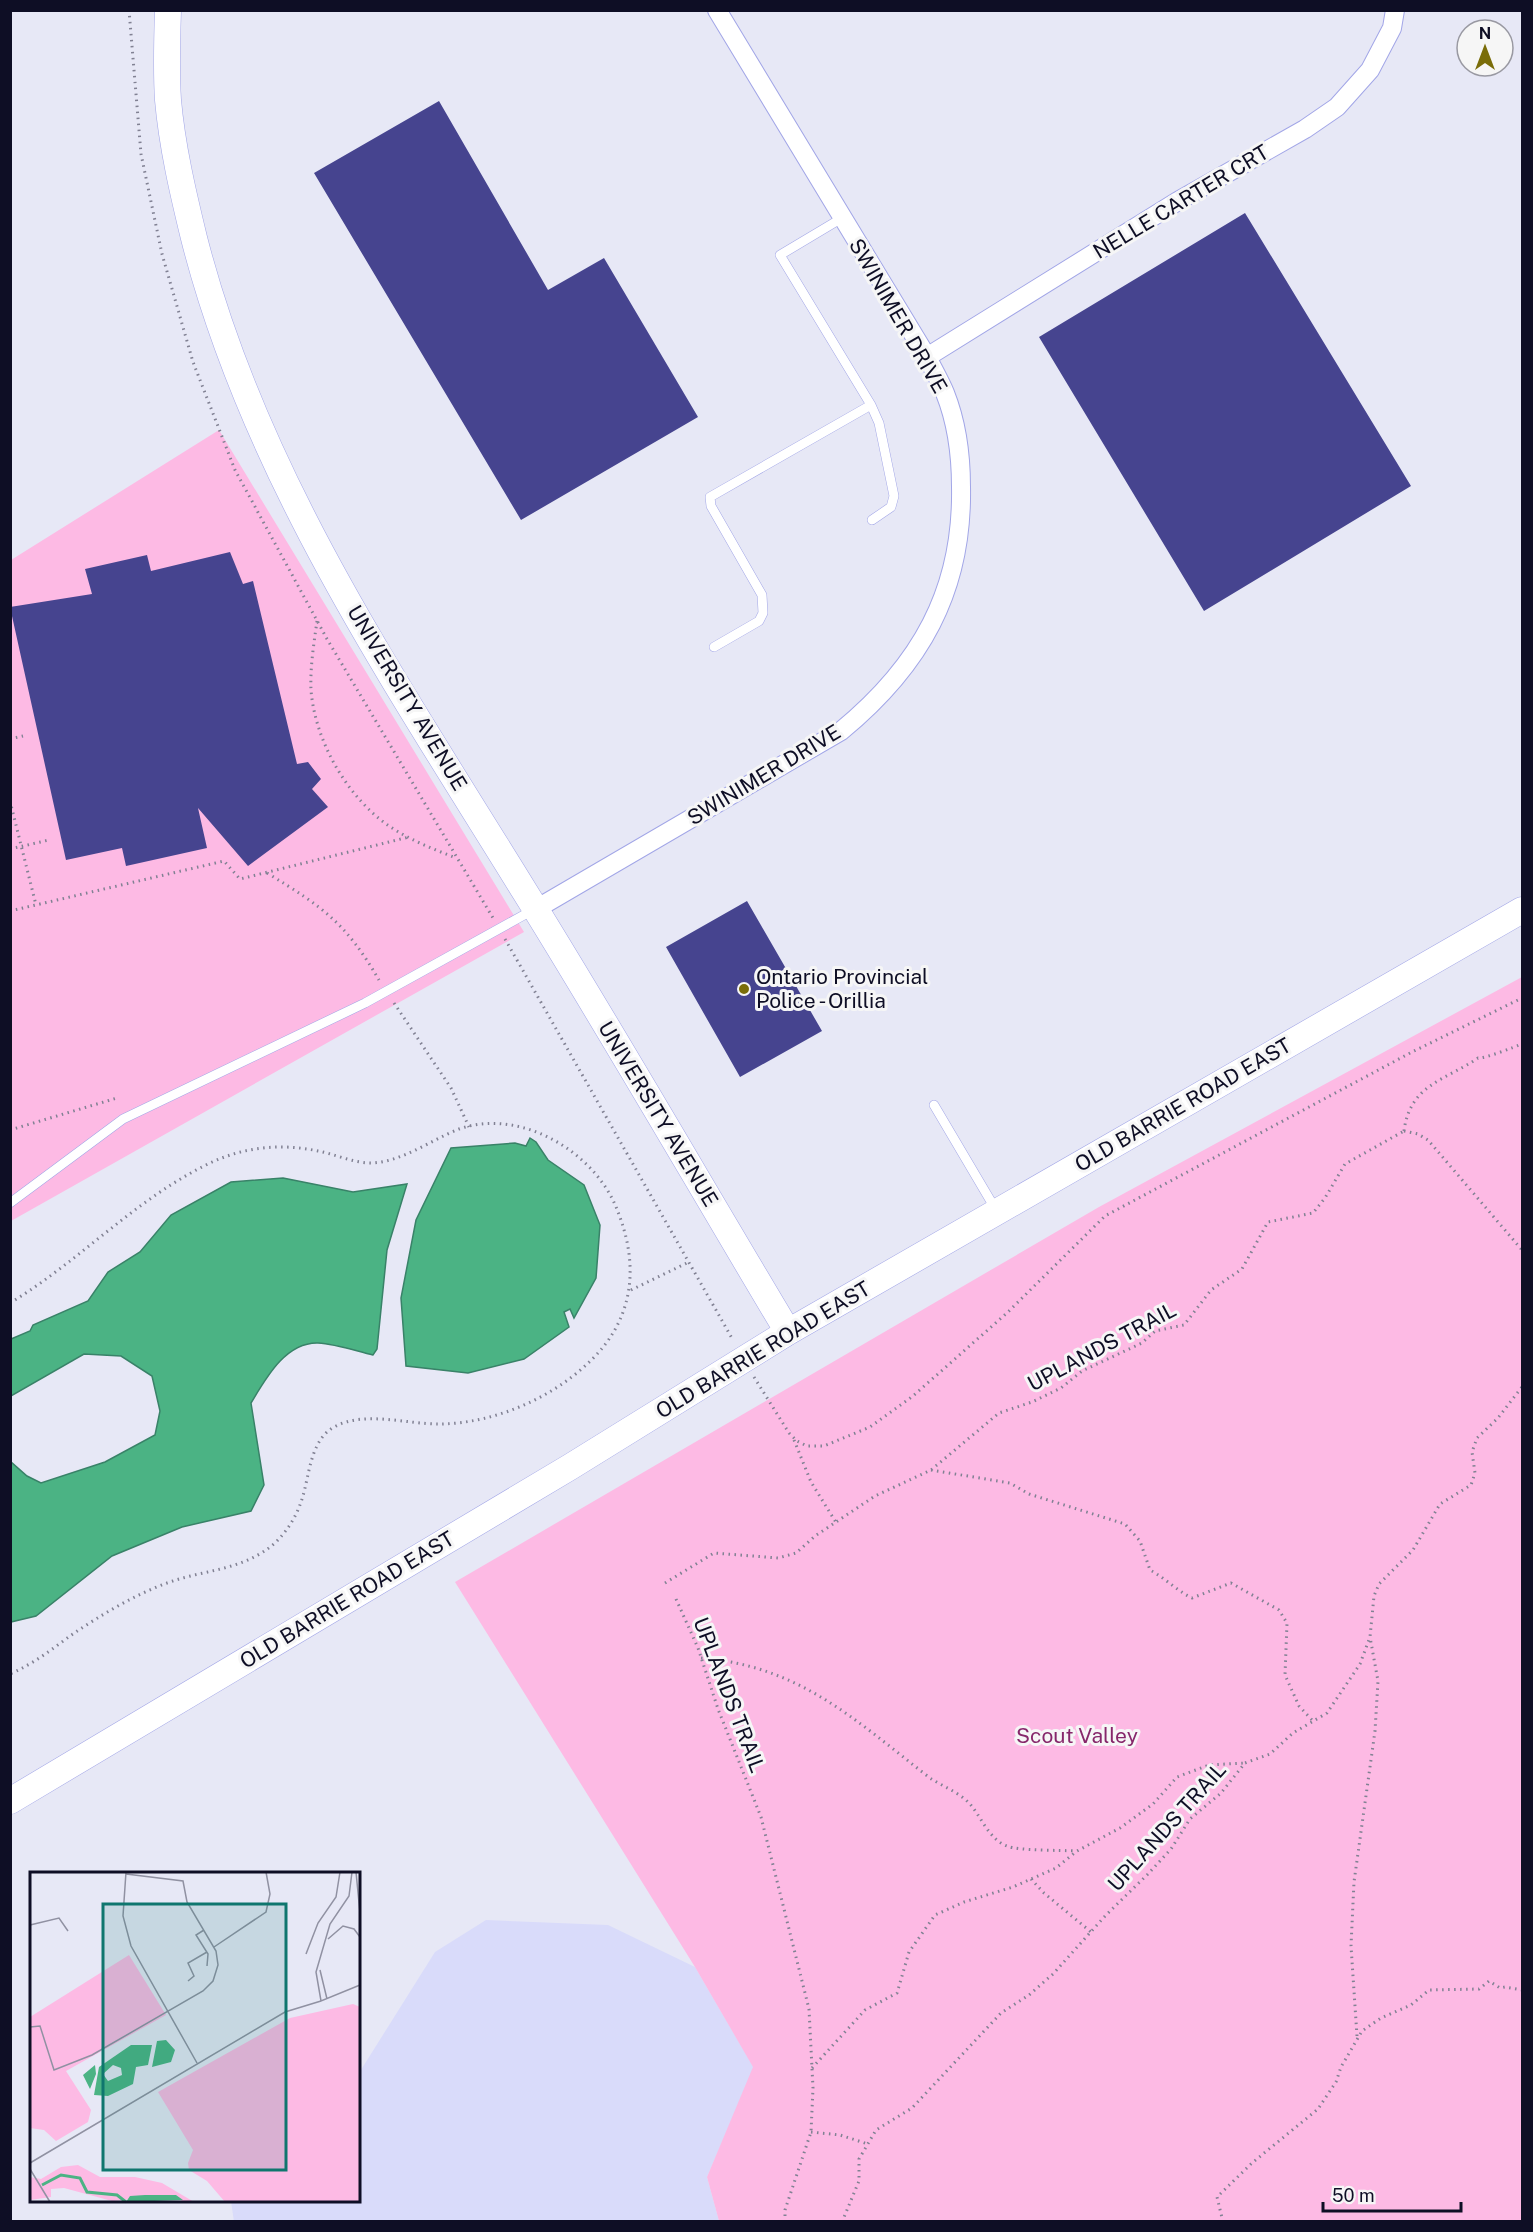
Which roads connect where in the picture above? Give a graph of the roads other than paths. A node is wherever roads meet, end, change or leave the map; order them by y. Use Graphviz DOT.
graph roads {
  1 [pos="168,10"];
  2 [pos="717,10"];
  3 [pos="1395,10"];
  4 [pos="842,218"];
  5 [pos="927,357"];
  6 [pos="872,405"];
  7 [pos="872,520"];
  8 [pos="714,647"];
  9 [pos="536,909"];
  10 [pos="1522,910"];
  11 [pos="934,1105"];
  12 [pos="10,1203"];
  13 [pos="998,1212"];
  14 [pos="788,1332"];
  15 [pos="10,1801"];
  1 -- 9 [label="main road, UNIVERSITY AVENUE"];
  2 -- 4 [label="street, SWINIMER DRIVE"];
  3 -- 5 [label="street, NELLE CARTER CRT"];
  4 -- 5 [label="street, SWINIMER DRIVE"];
  4 -- 6 [label="lane"];
  5 -- 9 [label="street, SWINIMER DRIVE"];
  6 -- 7 [label="lane"];
  6 -- 8 [label="lane"];
  9 -- 12 [label="lane"];
  9 -- 14 [label="main road, UNIVERSITY AVENUE"];
  10 -- 13 [label="main road, OLD BARRIE ROAD EAST"];
  11 -- 13 [label="lane"];
  13 -- 14 [label="main road, OLD BARRIE ROAD EAST"];
  14 -- 15 [label="main road, OLD BARRIE ROAD EAST"];
}
